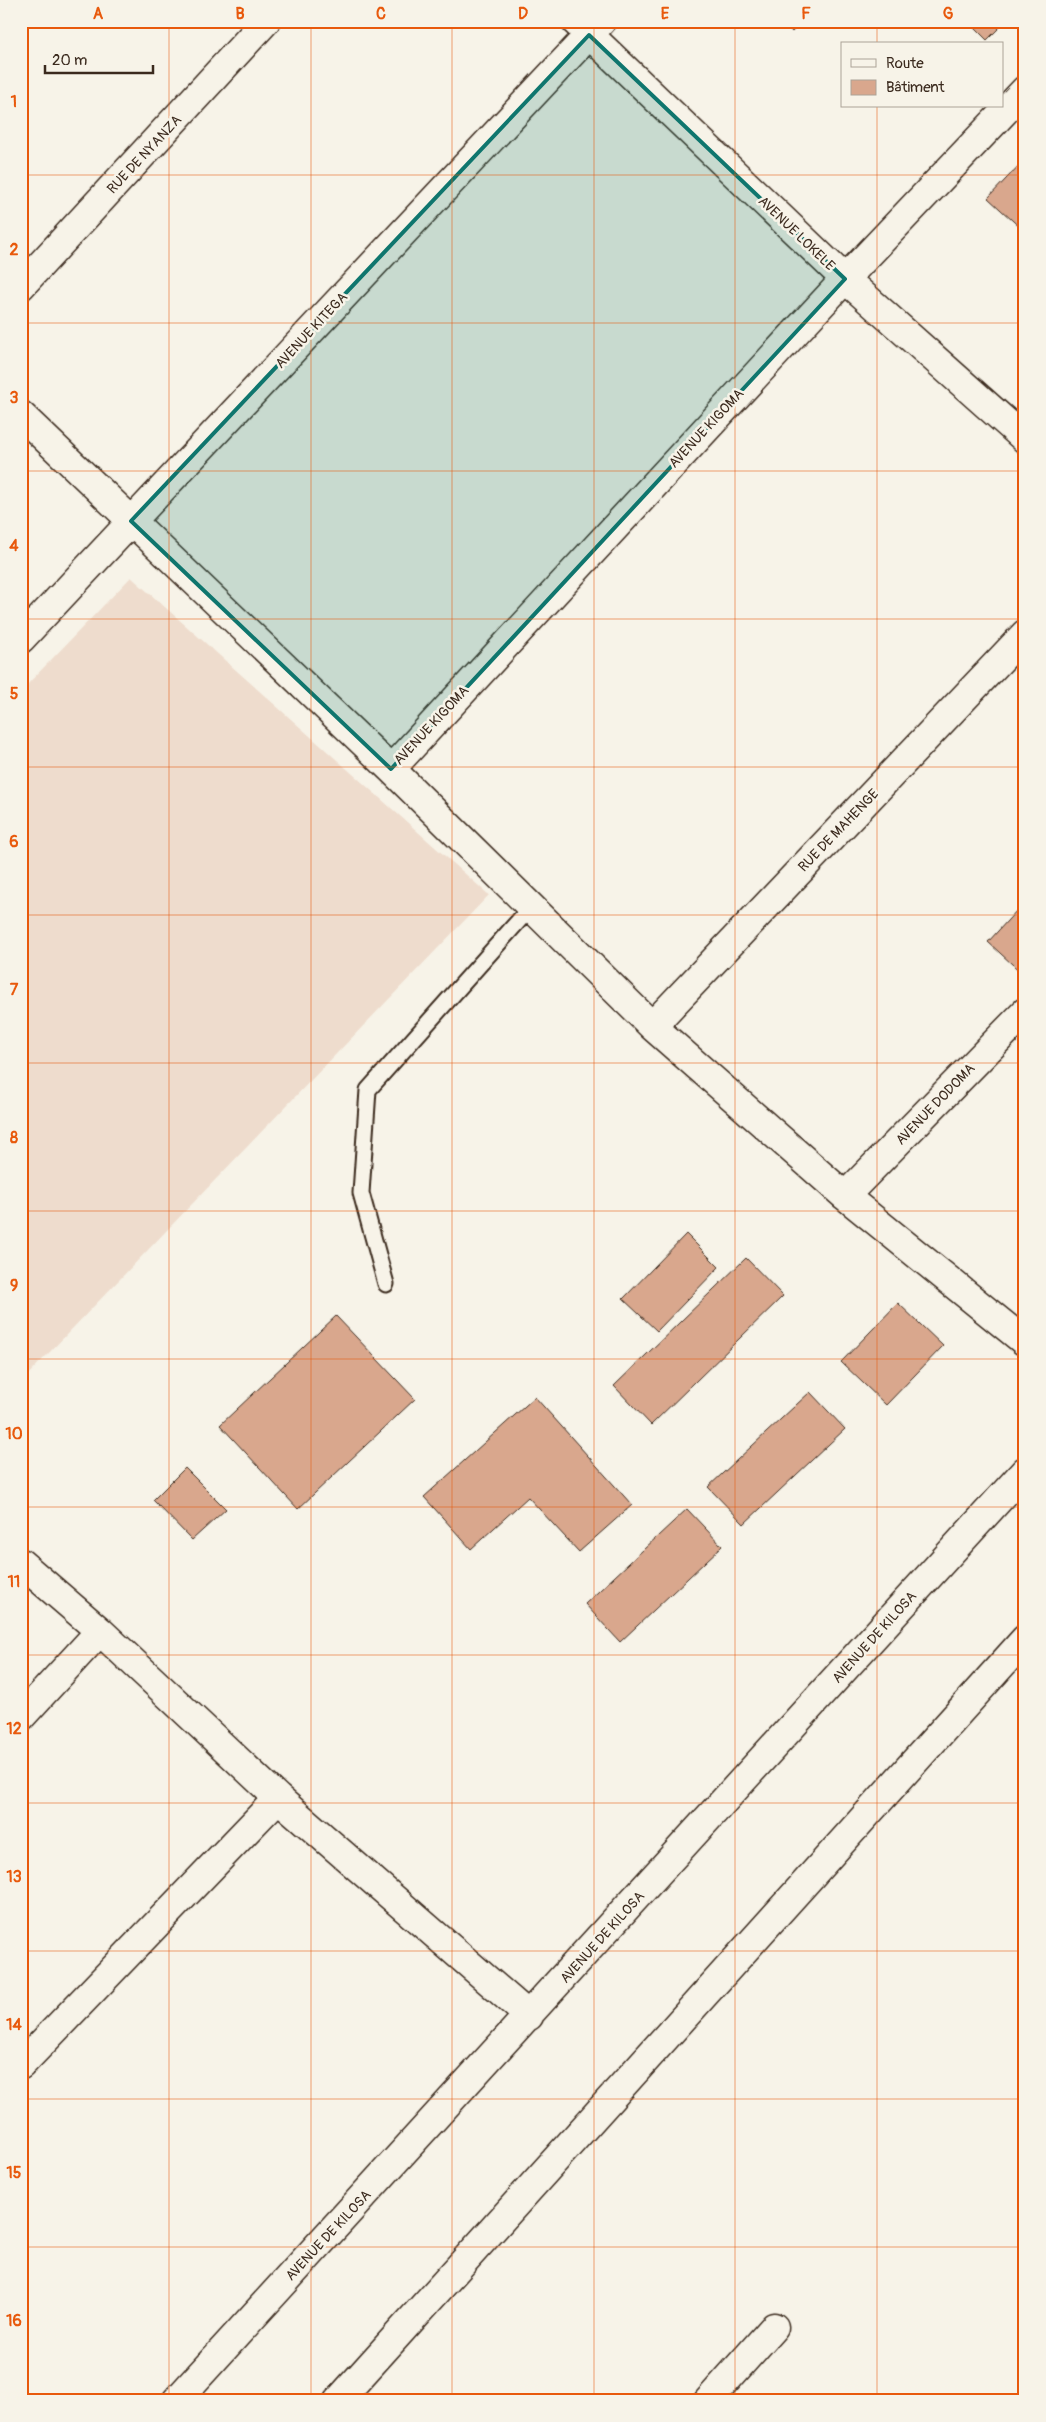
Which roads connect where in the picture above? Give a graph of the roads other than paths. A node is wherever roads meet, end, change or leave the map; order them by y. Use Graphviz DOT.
graph roads {
  1 [pos="266,21"];
  2 [pos="589,26"];
  3 [pos="1025,90"];
  4 [pos="845,279"];
  5 [pos="21,286"];
  6 [pos="21,415"];
  7 [pos="1025,439"];
  8 [pos="131,521"];
  9 [pos="1025,634"];
  10 [pos="21,639"];
  11 [pos="391,769"];
  12 [pos="531,907"];
  13 [pos="1025,1012"];
  14 [pos="652,1026"];
  15 [pos="845,1196"];
  16 [pos="386,1284"];
  17 [pos="1025,1342"];
  18 [pos="1025,1471"];
  19 [pos="21,1563"];
  20 [pos="100,1630"];
  21 [pos="1025,1639"];
  22 [pos="21,1717"];
  23 [pos="278,1798"];
  24 [pos="529,2016"];
  25 [pos="21,2065"];
  26 [pos="774,2327"];
  27 [pos="176,2401"];
  28 [pos="338,2401"];
  29 [pos="708,2401"];
  1 -- 5 [label="street, RUE DE NYANZA"];
  2 -- 4 [label="street, AVENUE LOKELE"];
  2 -- 8 [label="street, AVENUE KITEGA"];
  3 -- 4 [label="street, AVENUE KIGOMA"];
  4 -- 7 [label="street, AVENUE LOKELE"];
  4 -- 11 [label="street, AVENUE KIGOMA"];
  6 -- 8 [label="street"];
  8 -- 10 [label="street, AVENUE KITEGA"];
  8 -- 11 [label="street"];
  9 -- 14 [label="street, RUE DE MAHENGE"];
  11 -- 12 [label="street"];
  12 -- 14 [label="street"];
  12 -- 16 [label="lane"];
  13 -- 15 [label="street, AVENUE DODOMA"];
  14 -- 15 [label="street"];
  15 -- 17 [label="street"];
  18 -- 24 [label="street, AVENUE DE KILOSA"];
  19 -- 20 [label="street"];
  20 -- 22 [label="street"];
  20 -- 23 [label="street"];
  21 -- 28 [label="street"];
  23 -- 24 [label="street"];
  23 -- 25 [label="street"];
  24 -- 27 [label="street, AVENUE DE KILOSA"];
  26 -- 29 [label="street"];
}
